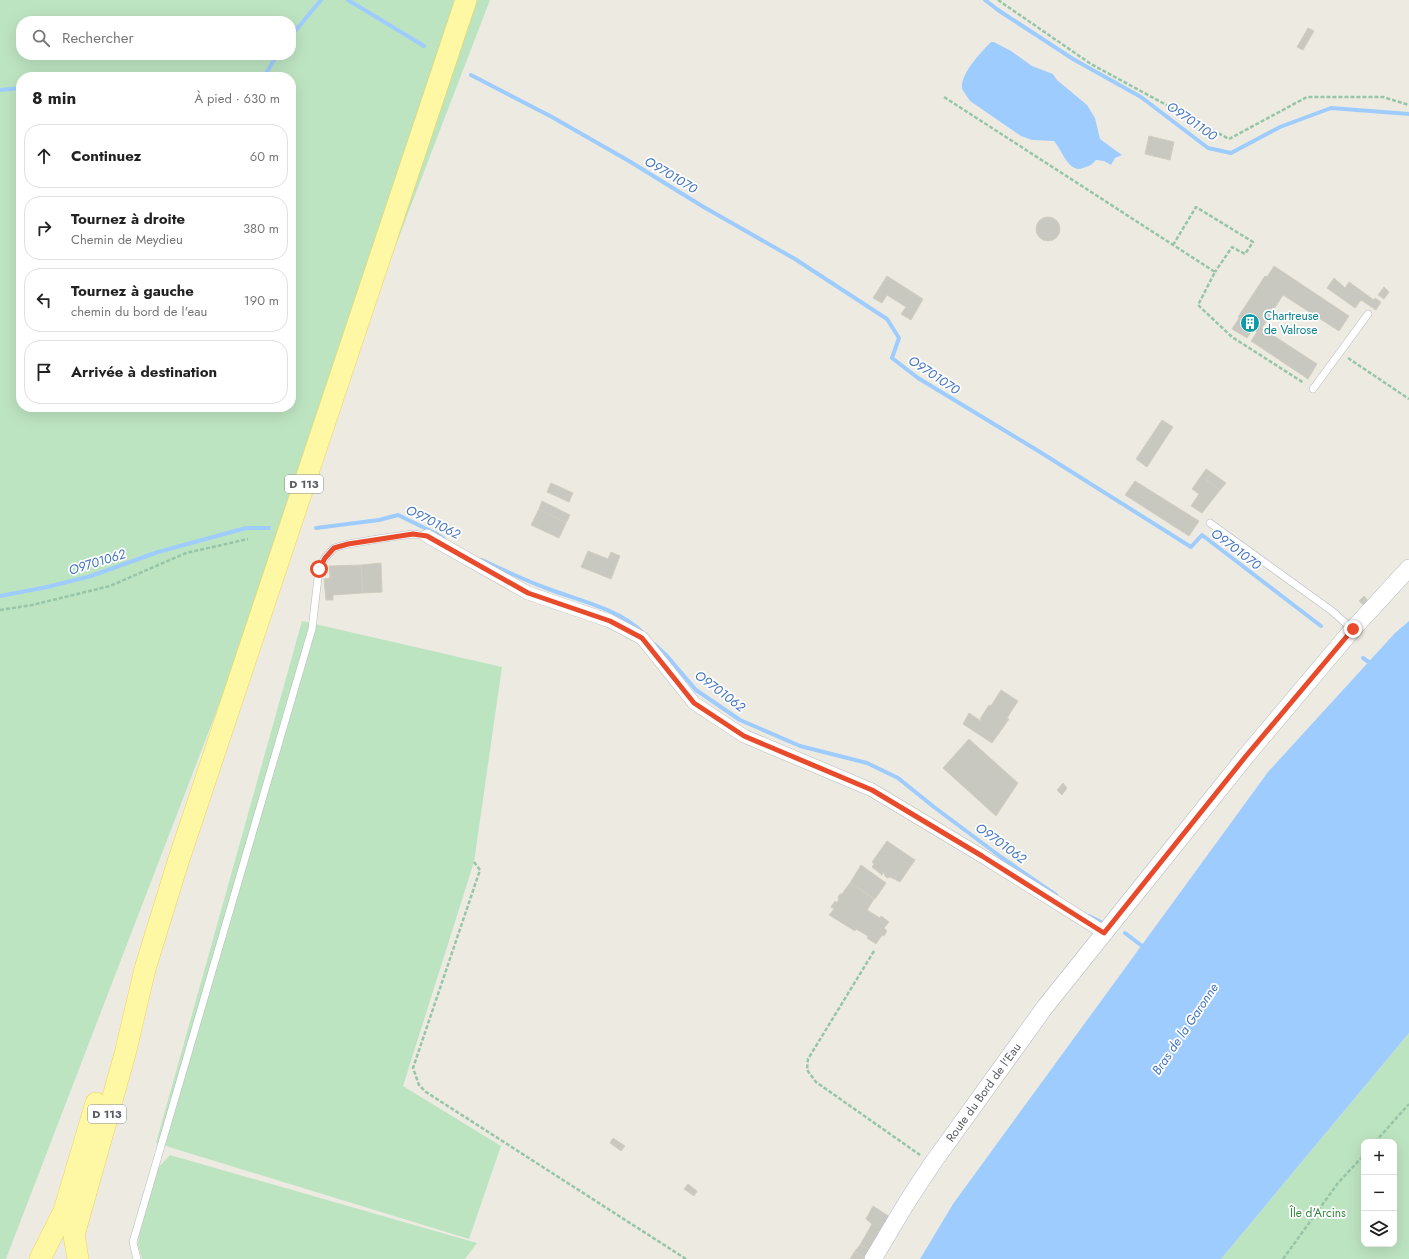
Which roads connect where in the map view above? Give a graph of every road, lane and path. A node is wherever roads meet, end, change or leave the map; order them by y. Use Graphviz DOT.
graph roads {
  1 [pos="466,0"];
  2 [pos="998,0"];
  3 [pos="944,97"];
  4 [pos="1409,105"];
  5 [pos="1173,245"];
  6 [pos="1215,272"];
  7 [pos="1368,314"];
  8 [pos="1340,353"];
  9 [pos="1313,389"];
  10 [pos="1409,399"];
  11 [pos="1210,523"];
  12 [pos="427,536"];
  13 [pos="248,539"];
  14 [pos="1409,568"];
  15 [pos="0,610"];
  16 [pos="1353,629"];
  17 [pos="474,862"];
  18 [pos="1104,933"];
  19 [pos="874,952"];
  20 [pos="145,969"];
  21 [pos="1409,1104"];
  22 [pos="1378,1139"];
  23 [pos="1361,1158"];
  24 [pos="932,1164"];
  25 [pos="40,1259"];
  26 [pos="78,1259"];
  27 [pos="137,1259"];
  28 [pos="686,1259"];
  29 [pos="873,1259"];
  30 [pos="1284,1259"];
  1 -- 20 [label="main road, D 113"];
  2 -- 4 [label="path"];
  3 -- 5 [label="path"];
  5 -- 6 [label="path"];
  5 -- 6 [label="path"];
  6 -- 9 [label="path"];
  7 -- 8 [label="lane"];
  8 -- 9 [label="lane"];
  8 -- 10 [label="path"];
  11 -- 16 [label="lane"];
  12 -- 18 [label="street"];
  12 -- 27 [label="lane"];
  13 -- 15 [label="path"];
  14 -- 16 [label="street, Route du Bord de l'Eau"];
  16 -- 18 [label="street, Route du Bord de l'Eau"];
  17 -- 28 [label="path"];
  18 -- 24 [label="street, Route du Bord de l'Eau"];
  19 -- 24 [label="path"];
  20 -- 25 [label="main road, D 113"];
  20 -- 26 [label="main road, D 113"];
  21 -- 22 [label="path"];
  23 -- 30 [label="path"];
  24 -- 29 [label="street, Route du Bord de l'Eau"];
}
